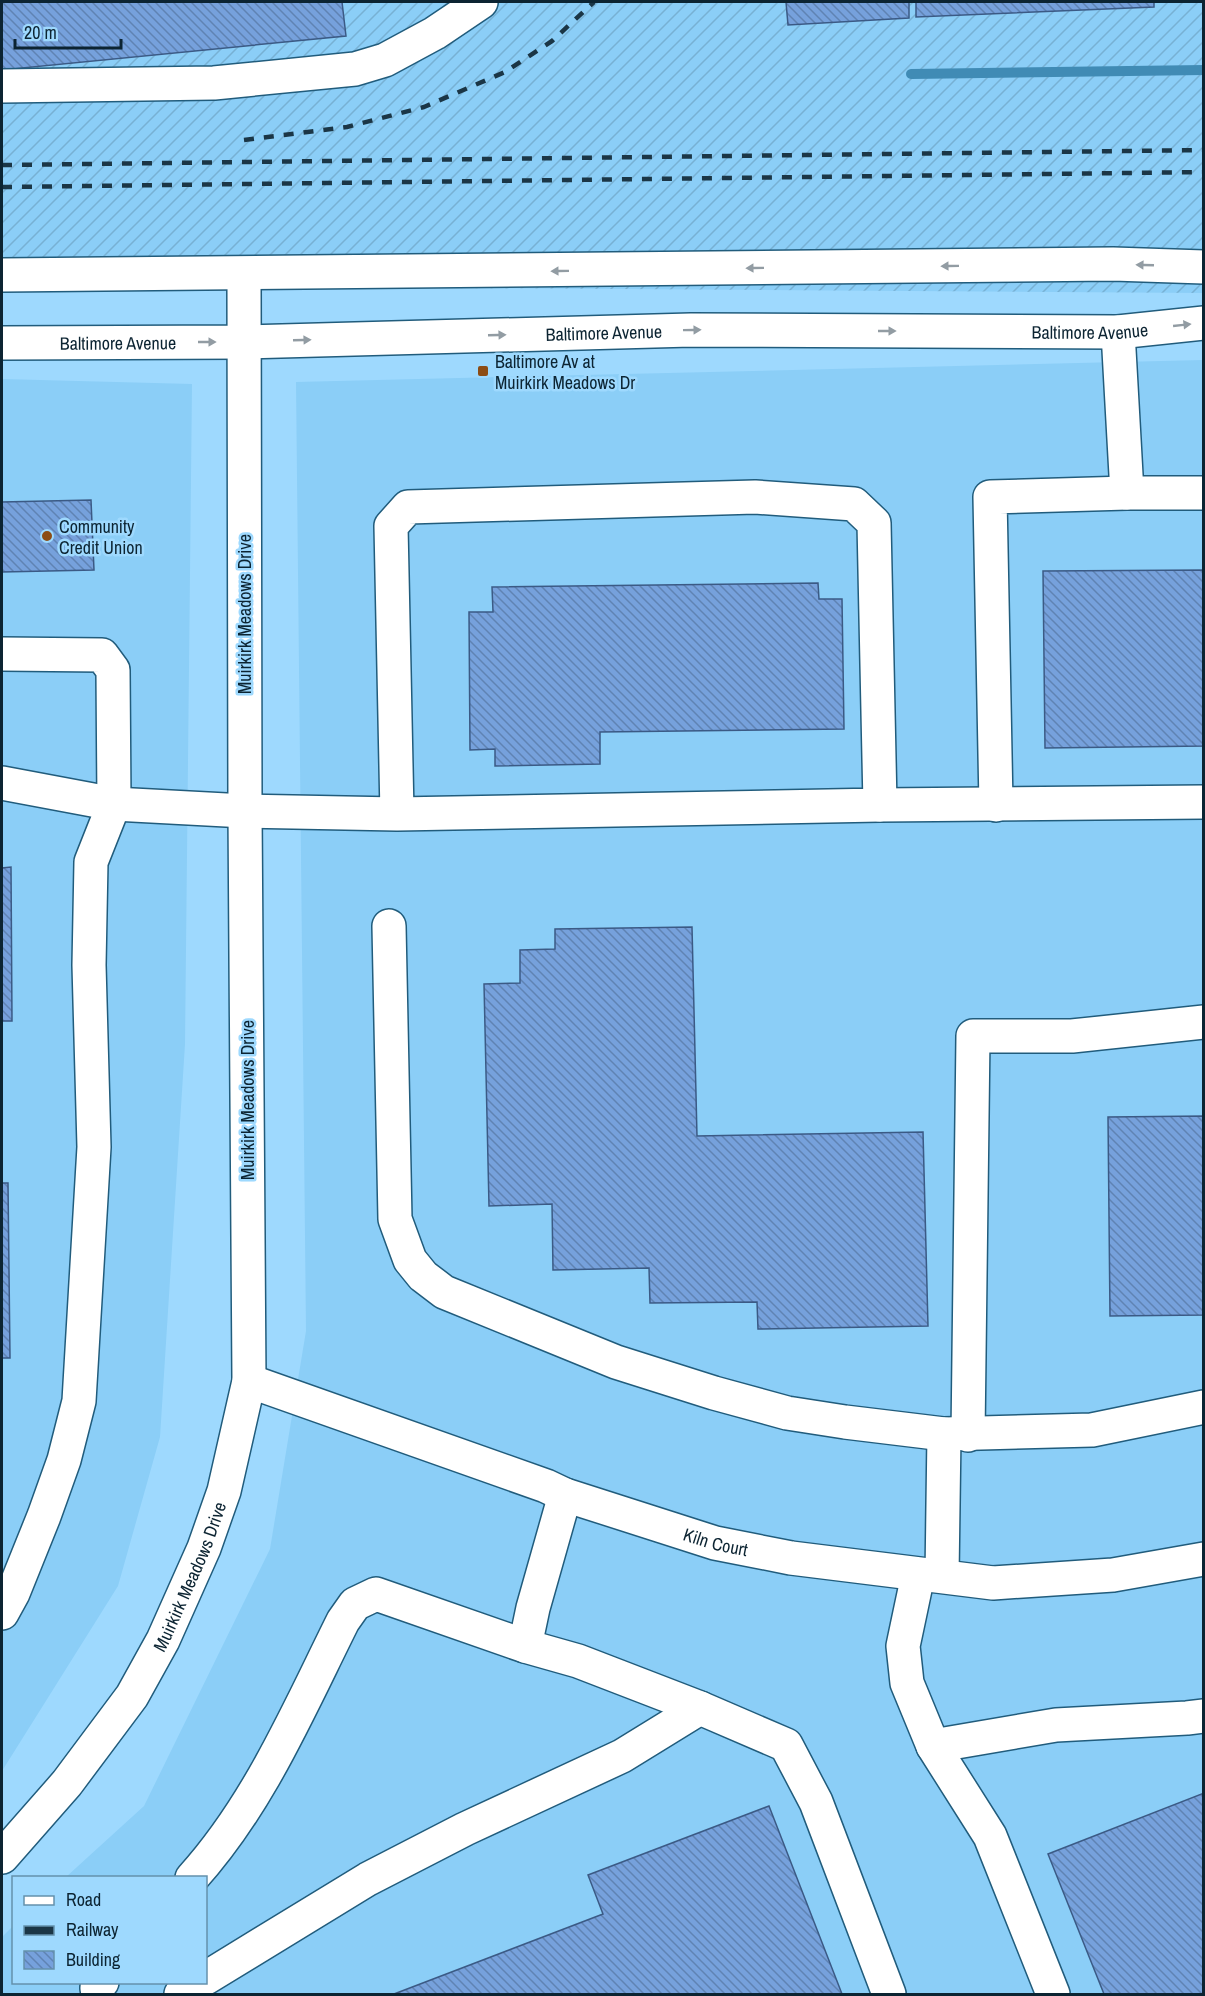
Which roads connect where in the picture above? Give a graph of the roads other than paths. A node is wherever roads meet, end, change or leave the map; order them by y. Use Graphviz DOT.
graph roads {
  1 [pos="481,2"];
  2 [pos="2,86"];
  3 [pos="1203,267"];
  4 [pos="244,274"];
  5 [pos="2,275"];
  6 [pos="1203,323"];
  7 [pos="1118,332"];
  8 [pos="243,342"];
  9 [pos="2,343"];
  10 [pos="1127,493"];
  11 [pos="1203,493"];
  12 [pos="2,654"];
  13 [pos="2,783"];
  14 [pos="1203,802"];
  15 [pos="114,804"];
  16 [pos="880,805"];
  17 [pos="996,805"];
  18 [pos="245,811"];
  19 [pos="397,813"];
  20 [pos="389,926"];
  21 [pos="1203,1022"];
  22 [pos="249,1381"];
  23 [pos="1203,1407"];
  24 [pos="956,1434"];
  25 [pos="565,1495"];
  26 [pos="1203,1559"];
  27 [pos="930,1576"];
  28 [pos="2,1614"];
  29 [pos="525,1647"];
  30 [pos="700,1708"];
  31 [pos="1203,1716"];
  32 [pos="933,1746"];
  33 [pos="2,1857"];
  34 [pos="194,1876"];
  35 [pos="207,1977"];
  36 [pos="198,1984"];
  37 [pos="181,1995"];
  38 [pos="889,1995"];
  39 [pos="1053,1995"];
  1 -- 2 [label="main road"];
  3 -- 4 [label="main road, one-way"];
  4 -- 5 [label="main road"];
  4 -- 8 [label="main road, Muirkirk Meadows Drive"];
  7 -- 6 [label="main road, Baltimore Avenue, one-way"];
  8 -- 7 [label="main road, Baltimore Avenue, one-way"];
  7 -- 10 [label="main road"];
  9 -- 8 [label="main road, Baltimore Avenue, one-way"];
  8 -- 18 [label="main road, Muirkirk Meadows Drive"];
  10 -- 11 [label="main road"];
  10 -- 17 [label="main road"];
  12 -- 15 [label="main road"];
  13 -- 15 [label="main road"];
  14 -- 17 [label="main road"];
  15 -- 18 [label="main road"];
  15 -- 28 [label="main road"];
  16 -- 17 [label="main road"];
  16 -- 19 [label="main road"];
  16 -- 19 [label="main road"];
  18 -- 19 [label="main road"];
  18 -- 22 [label="main road, Muirkirk Meadows Drive"];
  20 -- 24 [label="main road"];
  21 -- 24 [label="main road"];
  22 -- 25 [label="main road, Kiln Court"];
  22 -- 33 [label="main road, Muirkirk Meadows Drive"];
  23 -- 24 [label="main road"];
  24 -- 27 [label="main road"];
  25 -- 27 [label="main road, Kiln Court"];
  25 -- 29 [label="main road"];
  26 -- 27 [label="main road, Kiln Court"];
  27 -- 32 [label="main road"];
  29 -- 30 [label="main road"];
  29 -- 34 [label="main road"];
  30 -- 35 [label="main road"];
  30 -- 38 [label="main road"];
  31 -- 32 [label="main road"];
  32 -- 39 [label="main road"];
  36 -- 37 [label="main road"];
}
